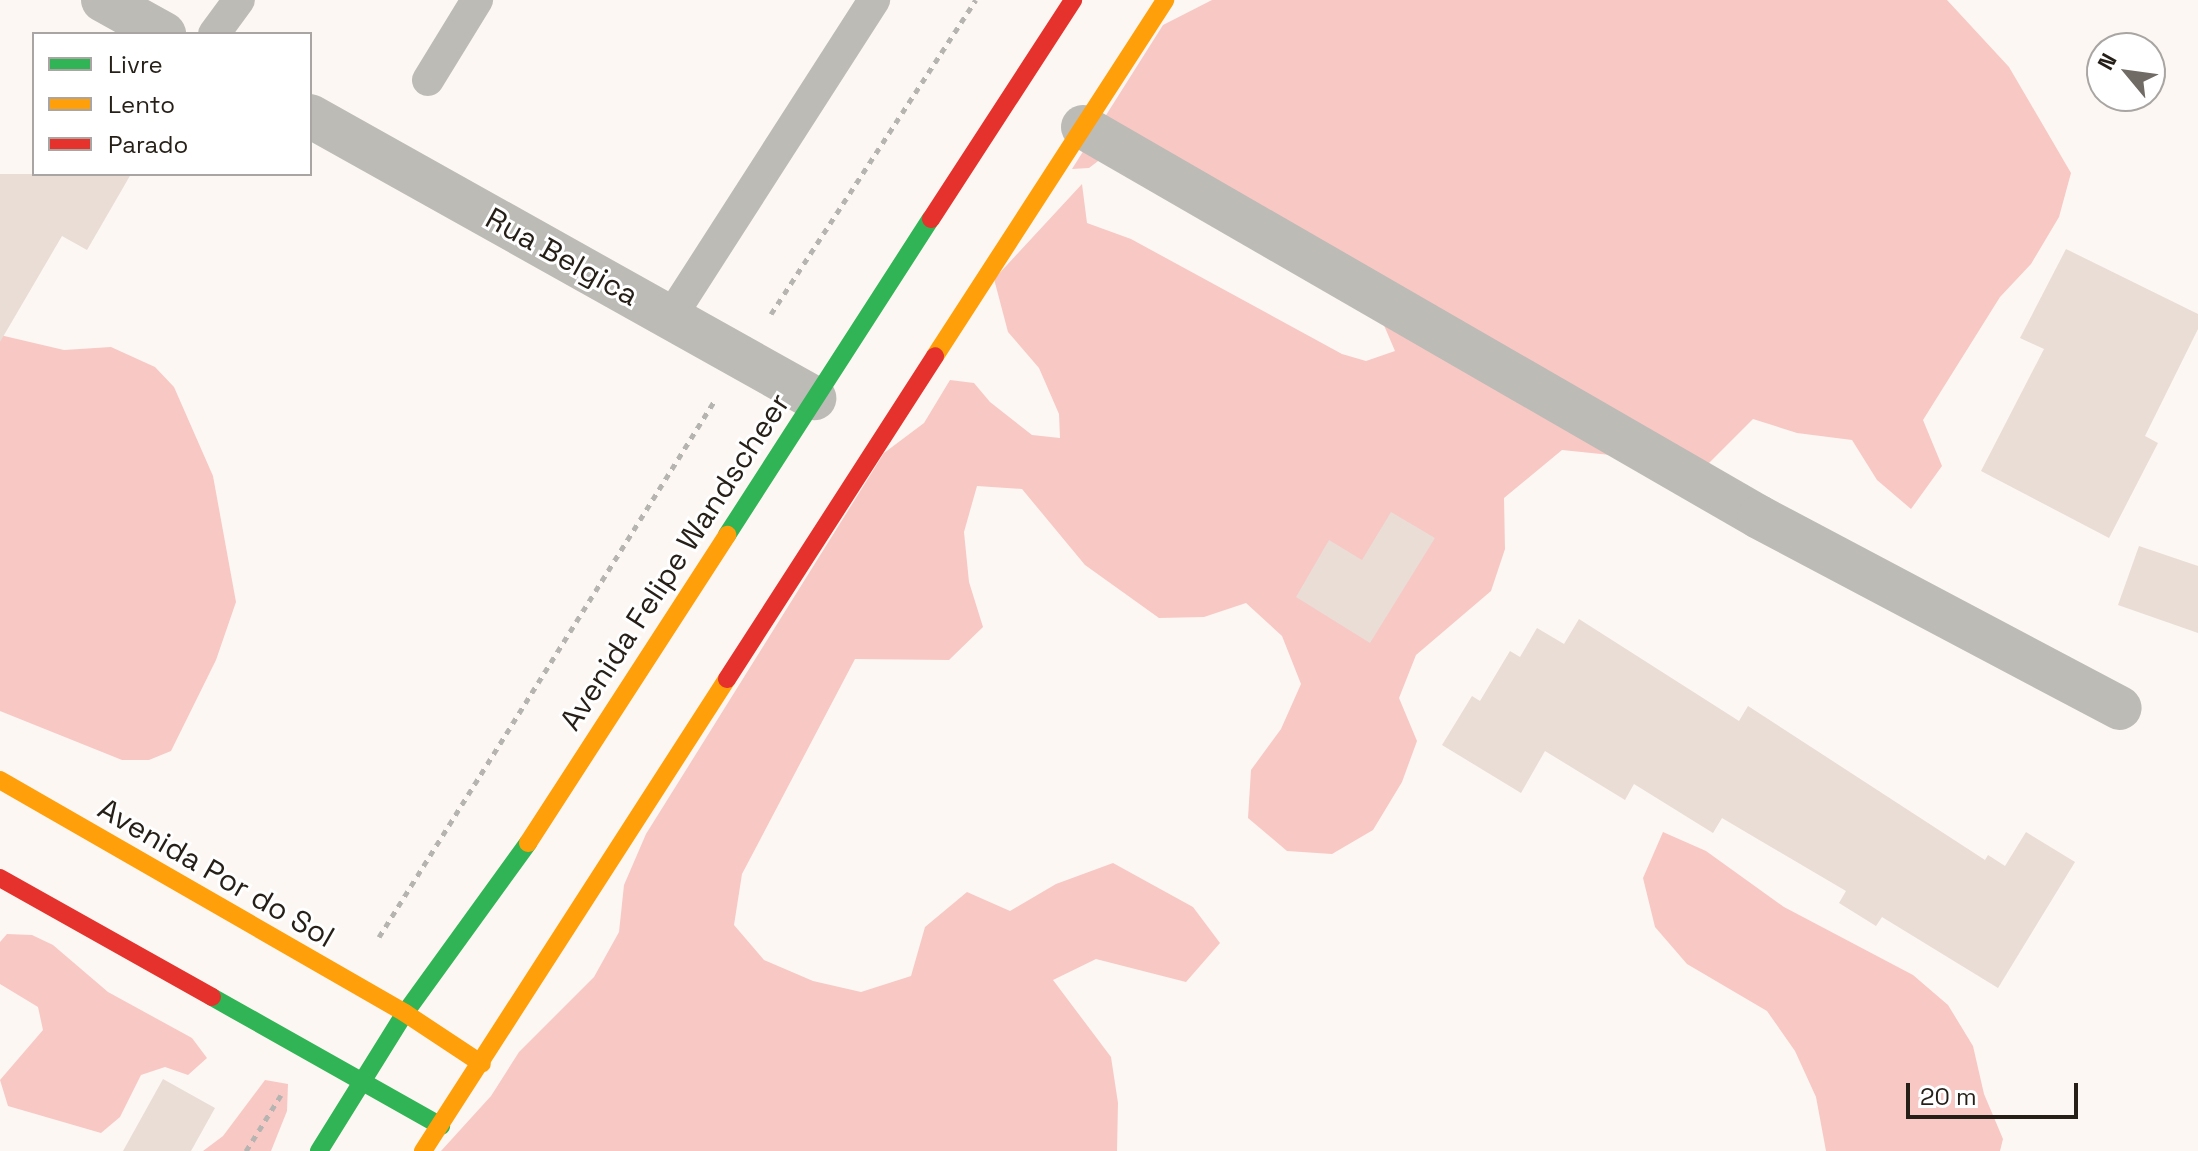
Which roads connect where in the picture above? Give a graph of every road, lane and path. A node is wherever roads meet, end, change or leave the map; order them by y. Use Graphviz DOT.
graph roads {
  1 [pos="103,0"];
  2 [pos="239,0"];
  3 [pos="477,0"];
  4 [pos="874,0"];
  5 [pos="976,0"];
  6 [pos="1073,0"];
  7 [pos="1165,0"];
  8 [pos="160,32"];
  9 [pos="215,32"];
  10 [pos="428,80"];
  11 [pos="312,117"];
  12 [pos="1083,127"];
  13 [pos="670,318"];
  14 [pos="743,358"];
  15 [pos="814,398"];
  16 [pos="2119,708"];
  17 [pos="0,780"];
  18 [pos="0,878"];
  19 [pos="351,982"];
  20 [pos="405,1013"];
  21 [pos="309,1050"];
  22 [pos="482,1064"];
  23 [pos="361,1080"];
  24 [pos="441,1126"];
  25 [pos="246,1151"];
  26 [pos="319,1151"];
  27 [pos="423,1151"];
  1 -- 8 [label="street"];
  2 -- 9 [label="lane"];
  3 -- 10 [label="lane"];
  4 -- 13 [label="lane"];
  5 -- 14 [label="path"];
  6 -- 15 [label="main road, Avenida Felipe Wandscheer"];
  7 -- 12 [label="main road"];
  11 -- 13 [label="street, Rua Belgica"];
  12 -- 16 [label="street"];
  12 -- 22 [label="main road"];
  13 -- 14 [label="street, Rua Belgica"];
  14 -- 15 [label="street, Rua Belgica"];
  14 -- 19 [label="path"];
  15 -- 20 [label="main road, Avenida Felipe Wandscheer"];
  17 -- 19 [label="main road, Avenida Por do Sol"];
  18 -- 21 [label="main road"];
  19 -- 20 [label="main road, Avenida Por do Sol"];
  20 -- 22 [label="main road, Avenida Por do Sol"];
  20 -- 23 [label="main road, Avenida Felipe Wandscheer"];
  21 -- 23 [label="main road"];
  21 -- 25 [label="path"];
  22 -- 24 [label="main road"];
  23 -- 24 [label="main road"];
  23 -- 26 [label="main road, Avenida Felipe Wandscheer"];
  24 -- 27 [label="main road"];
}
